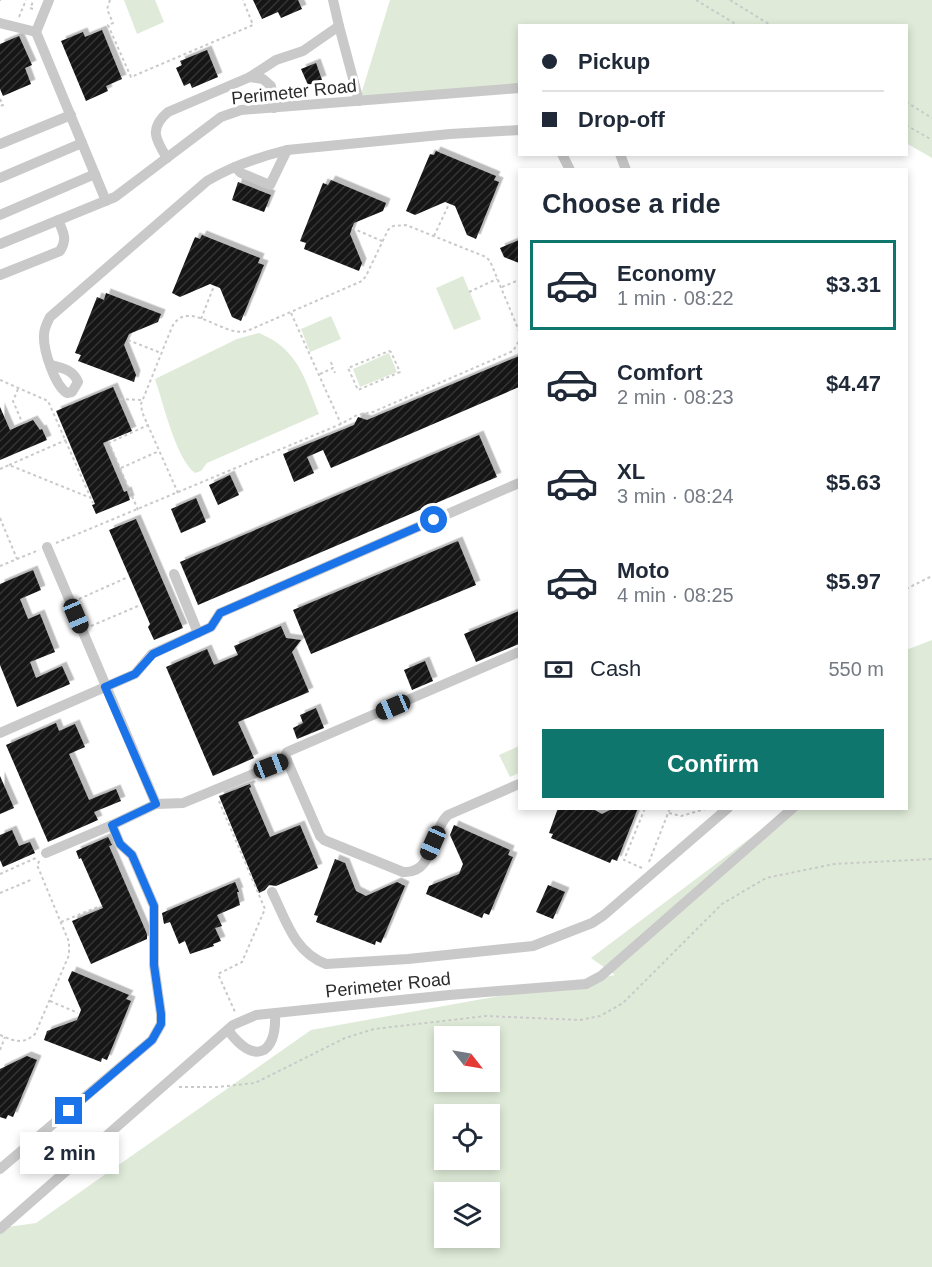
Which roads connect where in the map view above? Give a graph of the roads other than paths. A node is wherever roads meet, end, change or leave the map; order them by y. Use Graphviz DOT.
graph roads {
  1 [pos="49,0"];
  2 [pos="333,0"];
  3 [pos="0,23"];
  4 [pos="339,26"];
  5 [pos="36,32"];
  6 [pos="250,77"];
  7 [pos="518,88"];
  8 [pos="359,101"];
  9 [pos="274,108"];
  10 [pos="70,115"];
  11 [pos="518,130"];
  12 [pos="82,143"];
  13 [pos="0,144"];
  14 [pos="287,150"];
  15 [pos="167,158"];
  16 [pos="235,167"];
  17 [pos="95,174"];
  18 [pos="0,178"];
  19 [pos="106,201"];
  20 [pos="0,214"];
  21 [pos="58,220"];
  22 [pos="0,244"];
  23 [pos="0,275"];
  24 [pos="51,365"];
  25 [pos="518,483"];
  26 [pos="47,547"];
  27 [pos="174,574"];
  28 [pos="198,633"];
  29 [pos="518,652"];
  30 [pos="105,687"];
  31 [pos="0,733"];
  32 [pos="287,760"];
  33 [pos="518,783"];
  34 [pos="156,804"];
  35 [pos="726,810"];
  36 [pos="791,810"];
  37 [pos="112,825"];
  38 [pos="46,853"];
  39 [pos="272,892"];
  40 [pos="275,1014"];
  41 [pos="228,1030"];
  42 [pos="0,1169"];
  43 [pos="0,1229"];
  1 -- 5 [label="street"];
  2 -- 4 [label="street"];
  3 -- 5 [label="street"];
  4 -- 6 [label="street"];
  4 -- 8 [label="street"];
  5 -- 10 [label="street"];
  6 -- 9 [label="street"];
  6 -- 15 [label="street"];
  7 -- 8 [label="street, Perimeter Road"];
  8 -- 9 [label="street, Perimeter Road"];
  9 -- 15 [label="street, Perimeter Road"];
  10 -- 12 [label="street"];
  10 -- 13 [label="street"];
  11 -- 14 [label="street"];
  12 -- 17 [label="street"];
  12 -- 18 [label="street"];
  14 -- 16 [label="street"];
  14 -- 16 [label="street"];
  15 -- 19 [label="street, Perimeter Road"];
  16 -- 24 [label="street"];
  17 -- 19 [label="street"];
  17 -- 20 [label="street"];
  19 -- 21 [label="street, Perimeter Road"];
  21 -- 22 [label="street, Perimeter Road"];
  21 -- 23 [label="street"];
  25 -- 28 [label="street"];
  26 -- 30 [label="street"];
  27 -- 28 [label="street"];
  28 -- 30 [label="street"];
  29 -- 32 [label="street"];
  30 -- 31 [label="street"];
  30 -- 34 [label="street"];
  32 -- 33 [label="street"];
  32 -- 34 [label="street"];
  34 -- 37 [label="street"];
  35 -- 39 [label="street"];
  36 -- 40 [label="street, Perimeter Road"];
  37 -- 38 [label="street"];
  37 -- 42 [label="street"];
  40 -- 41 [label="street, Perimeter Road"];
  40 -- 41 [label="street"];
  41 -- 43 [label="street, Perimeter Road"];
}
